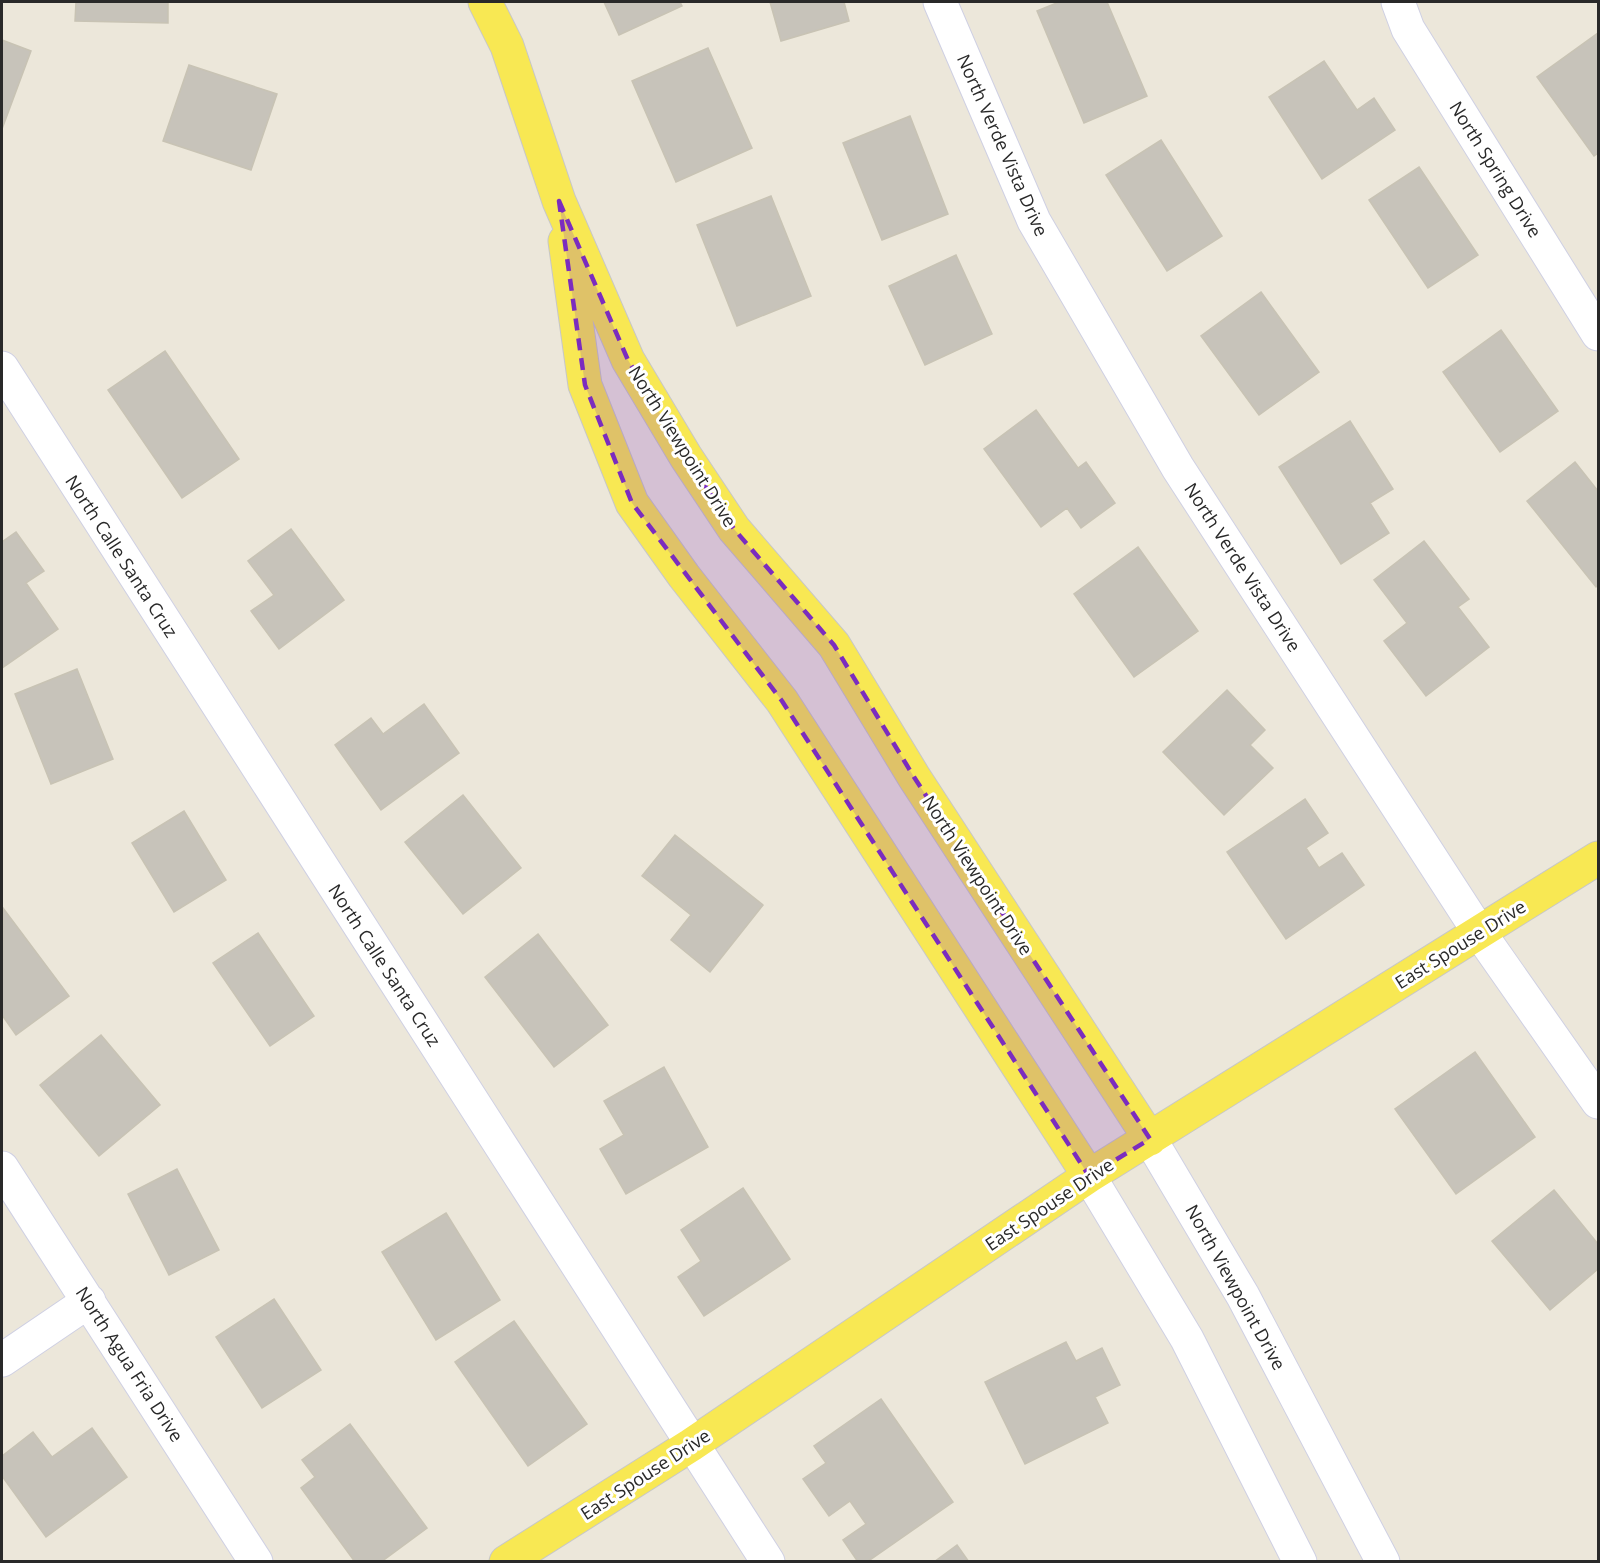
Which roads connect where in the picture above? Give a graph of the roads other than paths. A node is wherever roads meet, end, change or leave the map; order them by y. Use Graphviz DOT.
graph roads {
  1 [pos="485,2"];
  2 [pos="940,2"];
  3 [pos="1398,2"];
  4 [pos="559,201"];
  5 [pos="1599,334"];
  6 [pos="2,368"];
  7 [pos="1599,858"];
  8 [pos="1479,932"];
  9 [pos="1599,1102"];
  10 [pos="1150,1138"];
  11 [pos="2,1168"];
  12 [pos="1089,1176"];
  13 [pos="89,1301"];
  14 [pos="2,1360"];
  15 [pos="691,1445"];
  16 [pos="256,1562"];
  17 [pos="507,1562"];
  18 [pos="768,1562"];
  19 [pos="1300,1562"];
  20 [pos="1383,1562"];
  1 -- 4 [label="main road, North Viewpoint Drive"];
  2 -- 8 [label="street, North Verde Vista Drive"];
  3 -- 5 [label="street, North Spring Drive"];
  4 -- 10 [label="main road, North Viewpoint Drive"];
  4 -- 12 [label="main road, North Viewpoint Drive"];
  6 -- 15 [label="street, North Calle Santa Cruz"];
  7 -- 8 [label="main road, East Spouse Drive"];
  8 -- 9 [label="street, North Verde Vista Drive"];
  8 -- 10 [label="main road, East Spouse Drive"];
  10 -- 12 [label="main road, East Spouse Drive"];
  10 -- 20 [label="street, North Viewpoint Drive"];
  11 -- 13 [label="street, North Agua Fria Drive"];
  12 -- 15 [label="main road, East Spouse Drive"];
  12 -- 19 [label="street, North Viewpoint Drive"];
  13 -- 14 [label="street"];
  13 -- 16 [label="street, North Agua Fria Drive"];
  15 -- 17 [label="main road, East Spouse Drive"];
  15 -- 18 [label="street, North Calle Santa Cruz"];
}
